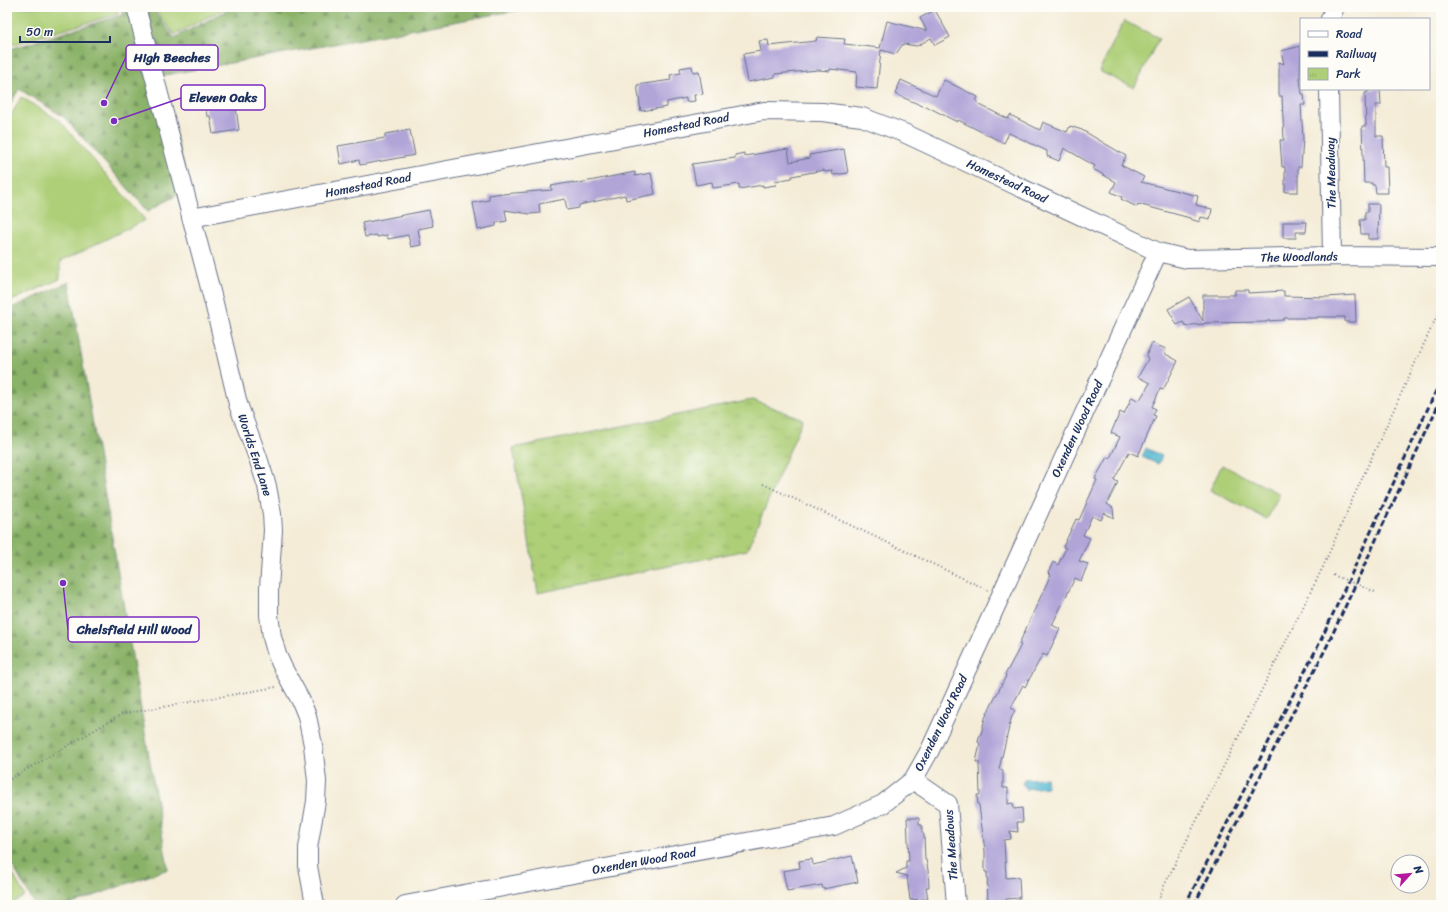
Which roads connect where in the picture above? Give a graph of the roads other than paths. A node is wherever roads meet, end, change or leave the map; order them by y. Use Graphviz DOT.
graph roads {
  1 [pos="136,7"];
  2 [pos="1335,7"];
  3 [pos="1330,18"];
  4 [pos="1329,90"];
  5 [pos="191,218"];
  6 [pos="1158,252"];
  7 [pos="1332,256"];
  8 [pos="1441,257"];
  9 [pos="913,780"];
  10 [pos="315,905"];
  11 [pos="405,905"];
  12 [pos="956,905"];
  1 -- 5 [label="street, Worlds End Lane"];
  2 -- 3 [label="street"];
  4 -- 7 [label="street, The Meadway"];
  5 -- 6 [label="street, Homestead Road"];
  5 -- 10 [label="street, Worlds End Lane"];
  6 -- 7 [label="street, The Woodlands"];
  6 -- 9 [label="street, Oxenden Wood Road"];
  7 -- 8 [label="street, The Woodlands"];
  9 -- 11 [label="street, Oxenden Wood Road"];
  9 -- 12 [label="street, The Meadows"];
}
